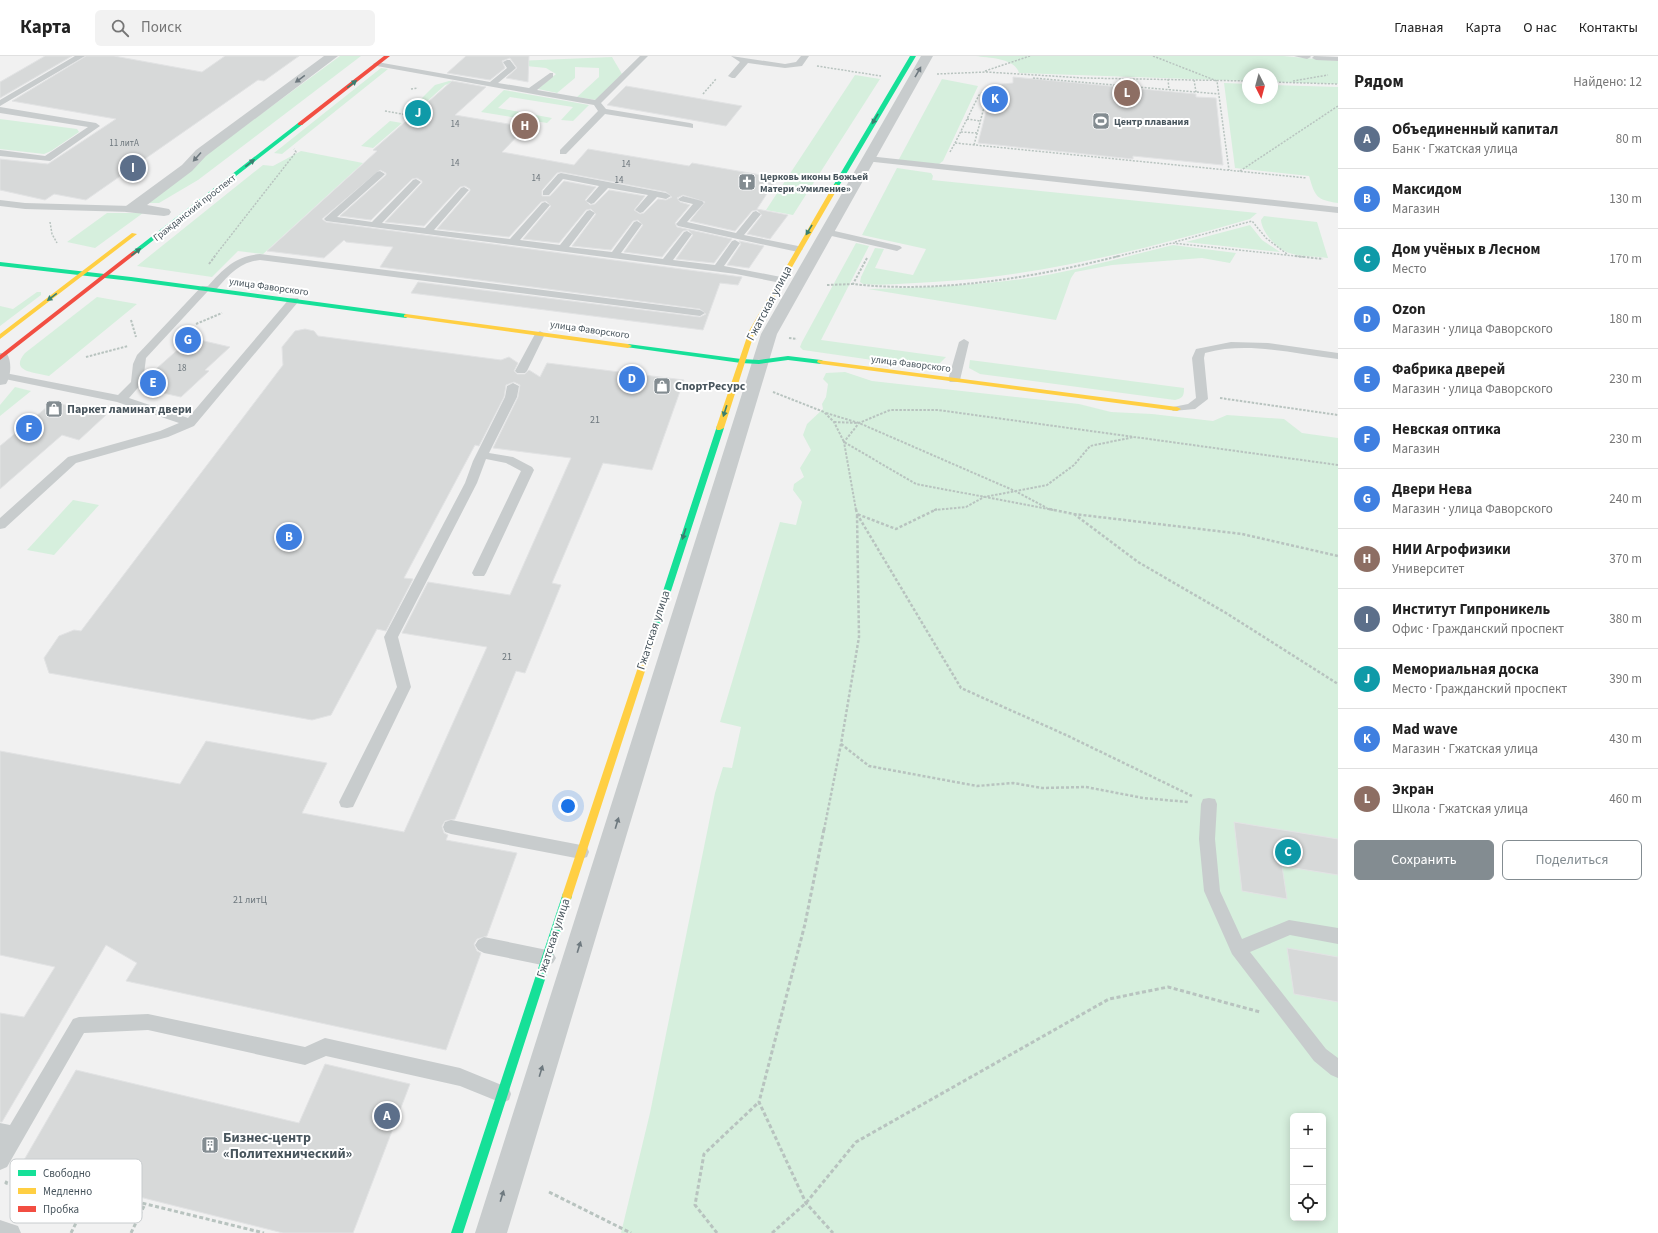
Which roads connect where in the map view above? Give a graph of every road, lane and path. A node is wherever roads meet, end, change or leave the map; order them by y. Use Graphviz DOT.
graph roads {
  1 [pos="81,56"];
  2 [pos="332,56"];
  3 [pos="387,56"];
  4 [pos="644,56"];
  5 [pos="735,56"];
  6 [pos="805,56"];
  7 [pos="913,56"];
  8 [pos="927,56"];
  9 [pos="1030,56"];
  10 [pos="1153,56"];
  11 [pos="1298,56"];
  12 [pos="1307,57"];
  13 [pos="1316,58"];
  14 [pos="746,60"];
  15 [pos="1338,60"];
  16 [pos="507,62"];
  17 [pos="377,64"];
  18 [pos="799,64"];
  19 [pos="983,72"];
  20 [pos="942,74"];
  21 [pos="1331,74"];
  22 [pos="550,75"];
  23 [pos="732,76"];
  24 [pos="1023,76"];
  25 [pos="887,77"];
  26 [pos="1091,78"];
  27 [pos="1116,78"];
  28 [pos="1168,79"];
  29 [pos="1194,80"];
  30 [pos="1217,81"];
  31 [pos="1242,81"];
  32 [pos="1278,82"];
  33 [pos="1289,82"];
  34 [pos="1092,83"];
  35 [pos="492,84"];
  36 [pos="1338,84"];
  37 [pos="1116,85"];
  38 [pos="1169,90"];
  39 [pos="531,91"];
  40 [pos="1196,92"];
  41 [pos="1219,94"];
  42 [pos="0,103"];
  43 [pos="597,103"];
  44 [pos="1338,106"];
  45 [pos="0,110"];
  46 [pos="384,111"];
  47 [pos="604,111"];
  48 [pos="413,116"];
  49 [pos="967,119"];
  50 [pos="980,121"];
  51 [pos="690,126"];
  52 [pos="961,132"];
  53 [pos="977,133"];
  54 [pos="955,143"];
  55 [pos="974,145"];
  56 [pos="293,148"];
  57 [pos="563,152"];
  58 [pos="0,153"];
  59 [pos="868,159"];
  60 [pos="942,168"];
  61 [pos="1229,170"];
  62 [pos="1239,171"];
  63 [pos="380,174"];
  64 [pos="1307,178"];
  65 [pos="416,182"];
  66 [pos="606,184"];
  67 [pos="464,190"];
  68 [pos="546,193"];
  69 [pos="655,194"];
  70 [pos="666,196"];
  71 [pos="683,199"];
  72 [pos="591,201"];
  73 [pos="0,203"];
  74 [pos="545,205"];
  75 [pos="48,207"];
  76 [pos="131,209"];
  77 [pos="167,209"];
  78 [pos="640,210"];
  79 [pos="1338,210"];
  80 [pos="590,214"];
  81 [pos="756,214"];
  82 [pos="151,221"];
  83 [pos="637,224"];
  84 [pos="374,225"];
  85 [pos="139,231"];
  86 [pos="427,232"];
  87 [pos="826,232"];
  88 [pos="687,234"];
  89 [pos="736,240"];
  90 [pos="57,243"];
  91 [pos="512,243"];
  92 [pos="875,243"];
  93 [pos="1172,243"];
  94 [pos="897,248"];
  95 [pos="562,249"];
  96 [pos="798,249"];
  97 [pos="1288,255"];
  98 [pos="614,256"];
  99 [pos="1322,259"];
  100 [pos="666,262"];
  101 [pos="0,264"];
  102 [pos="209,264"];
  103 [pos="717,269"];
  104 [pos="83,274"];
  105 [pos="105,276"];
  106 [pos="781,280"];
  107 [pos="853,284"];
  108 [pos="826,285"];
  109 [pos="208,289"];
  110 [pos="294,300"];
  111 [pos="700,313"];
  112 [pos="540,334"];
  113 [pos="160,336"];
  114 [pos="0,337"];
  115 [pos="964,342"];
  116 [pos="1338,356"];
  117 [pos="86,357"];
  118 [pos="750,361"];
  119 [pos="1,368"];
  120 [pos="521,370"];
  121 [pos="954,380"];
  122 [pos="514,386"];
  123 [pos="778,392"];
  124 [pos="1202,395"];
  125 [pos="120,399"];
  126 [pos="1177,409"];
  127 [pos="824,412"];
  128 [pos="1338,415"];
  129 [pos="834,422"];
  130 [pos="190,423"];
  131 [pos="859,423"];
  132 [pos="1134,437"];
  133 [pos="844,442"];
  134 [pos="482,455"];
  135 [pos="1338,466"];
  136 [pos="1015,491"];
  137 [pos="984,497"];
  138 [pos="1051,510"];
  139 [pos="857,514"];
  140 [pos="1074,514"];
  141 [pos="0,525"];
  142 [pos="1338,556"];
  143 [pos="479,573"];
  144 [pos="1338,684"];
  145 [pos="841,744"];
  146 [pos="346,802"];
  147 [pos="1209,804"];
  148 [pos="451,827"];
  149 [pos="581,852"];
  150 [pos="1338,936"];
  151 [pos="484,945"];
  152 [pos="1238,949"];
  153 [pos="547,958"];
  154 [pos="1295,1022"];
  155 [pos="1338,1068"];
  156 [pos="502,1094"];
  157 [pos="759,1102"];
  158 [pos="7,1134"];
  159 [pos="0,1160"];
  160 [pos="10,1177"];
  161 [pos="10,1184"];
  162 [pos="549,1192"];
  163 [pos="142,1203"];
  164 [pos="806,1203"];
  165 [pos="145,1204"];
  166 [pos="142,1210"];
  167 [pos="76,1223"];
  168 [pos="136,1223"];
  169 [pos="0,1230"];
  170 [pos="11,1233"];
  171 [pos="71,1233"];
  172 [pos="131,1233"];
  173 [pos="264,1233"];
  174 [pos="457,1233"];
  175 [pos="492,1233"];
  176 [pos="631,1233"];
  177 [pos="717,1233"];
  178 [pos="772,1233"];
  179 [pos="833,1233"];
  1 -- 42 [label="lane"];
  2 -- 76 [label="street, one-way"];
  3 -- 17 [label="street, Гражданский проспект"];
  4 -- 43 [label="lane"];
  5 -- 14 [label="lane"];
  6 -- 18 [label="lane"];
  7 -- 96 [label="street, Гжатская улица, one-way"];
  59 -- 8 [label="street, Гжатская улица, one-way"];
  9 -- 19 [label="path"];
  10 -- 30 [label="path"];
  11 -- 12 [label="lane"];
  13 -- 15 [label="lane"];
  14 -- 18 [label="lane"];
  14 -- 23 [label="lane"];
  16 -- 35 [label="lane"];
  17 -- 35 [label="lane"];
  105 -- 17 [label="street, Гражданский проспект, one-way"];
  18 -- 25 [label="path"];
  19 -- 20 [label="path"];
  19 -- 24 [label="path"];
  21 -- 33 [label="path"];
  22 -- 39 [label="lane"];
  24 -- 26 [label="path"];
  24 -- 34 [label="path"];
  26 -- 27 [label="path"];
  26 -- 34 [label="path"];
  27 -- 28 [label="path"];
  27 -- 37 [label="path"];
  28 -- 29 [label="path"];
  28 -- 38 [label="path"];
  29 -- 30 [label="path"];
  29 -- 40 [label="path"];
  30 -- 31 [label="path"];
  30 -- 41 [label="path"];
  32 -- 33 [label="path"];
  33 -- 36 [label="path"];
  34 -- 37 [label="path"];
  35 -- 39 [label="lane"];
  37 -- 38 [label="path"];
  38 -- 40 [label="path"];
  39 -- 43 [label="lane"];
  40 -- 41 [label="path"];
  41 -- 61 [label="path"];
  43 -- 47 [label="lane"];
  44 -- 62 [label="path"];
  45 -- 58 [label="lane"];
  46 -- 48 [label="path"];
  47 -- 51 [label="lane"];
  47 -- 57 [label="lane"];
  49 -- 50 [label="path"];
  49 -- 50 [label="path"];
  49 -- 52 [label="path"];
  50 -- 53 [label="path"];
  52 -- 53 [label="path"];
  52 -- 54 [label="path"];
  53 -- 55 [label="path"];
  54 -- 55 [label="path"];
  54 -- 60 [label="path"];
  55 -- 61 [label="path"];
  56 -- 102 [label="path"];
  59 -- 60 [label="lane"];
  59 -- 87 [label="street, Гжатская улица"];
  60 -- 79 [label="lane"];
  61 -- 62 [label="path"];
  62 -- 64 [label="path"];
  63 -- 84 [label="lane"];
  65 -- 84 [label="lane"];
  66 -- 68 [label="lane"];
  66 -- 69 [label="lane"];
  66 -- 72 [label="lane"];
  67 -- 86 [label="lane"];
  69 -- 70 [label="lane"];
  69 -- 78 [label="lane"];
  71 -- 89 [label="lane"];
  73 -- 75 [label="lane"];
  74 -- 91 [label="lane"];
  75 -- 76 [label="lane"];
  75 -- 90 [label="path"];
  76 -- 77 [label="street, Гражданский проспект"];
  77 -- 82 [label="street, Гражданский проспект"];
  80 -- 95 [label="lane"];
  81 -- 89 [label="lane"];
  83 -- 98 [label="lane"];
  84 -- 86 [label="lane"];
  85 -- 104 [label="street, Гражданский проспект"];
  86 -- 91 [label="lane"];
  87 -- 92 [label="lane"];
  87 -- 118 [label="street, Гжатская улица"];
  88 -- 100 [label="lane"];
  89 -- 96 [label="lane"];
  89 -- 103 [label="lane"];
  91 -- 95 [label="lane"];
  92 -- 94 [label="lane"];
  92 -- 107 [label="path"];
  93 -- 97 [label="path"];
  93 -- 97 [label="path"];
  93 -- 107 [label="path"];
  95 -- 98 [label="lane"];
  96 -- 106 [label="street, Гжатская улица"];
  97 -- 99 [label="path"];
  98 -- 100 [label="lane"];
  100 -- 103 [label="lane"];
  101 -- 104 [label="street, улица Фаворского"];
  103 -- 106 [label="lane"];
  104 -- 105 [label="street, улица Фаворского"];
  104 -- 114 [label="street, Гражданский проспект, one-way"];
  105 -- 109 [label="street, улица Фаворского"];
  105 -- 119 [label="street, Гражданский проспект"];
  106 -- 118 [label="street, Гжатская улица"];
  107 -- 108 [label="path"];
  109 -- 110 [label="street, улица Фаворского"];
  109 -- 111 [label="lane"];
  109 -- 113 [label="lane"];
  110 -- 112 [label="street, улица Фаворского"];
  110 -- 130 [label="lane"];
  112 -- 118 [label="street, улица Фаворского"];
  112 -- 120 [label="lane"];
  113 -- 117 [label="path"];
  113 -- 125 [label="lane"];
  115 -- 121 [label="lane"];
  116 -- 124 [label="lane"];
  118 -- 121 [label="street, улица Фаворского"];
  118 -- 149 [label="street, Гжатская улица, one-way"];
  175 -- 118 [label="street, Гжатская улица, one-way"];
  119 -- 125 [label="lane"];
  121 -- 126 [label="street, улица Фаворского"];
  122 -- 134 [label="lane"];
  123 -- 127 [label="path"];
  124 -- 126 [label="lane"];
  124 -- 128 [label="path"];
  125 -- 130 [label="lane"];
  127 -- 129 [label="path"];
  127 -- 131 [label="path"];
  129 -- 131 [label="path"];
  129 -- 133 [label="path"];
  130 -- 141 [label="lane"];
  131 -- 132 [label="path"];
  131 -- 133 [label="path"];
  131 -- 136 [label="path"];
  132 -- 135 [label="path"];
  132 -- 136 [label="path"];
  133 -- 137 [label="path"];
  133 -- 139 [label="path"];
  134 -- 143 [label="lane"];
  134 -- 146 [label="lane"];
  136 -- 137 [label="path"];
  136 -- 138 [label="path"];
  137 -- 138 [label="path"];
  137 -- 139 [label="path"];
  138 -- 140 [label="path"];
  139 -- 145 [label="path"];
  139 -- 147 [label="path"];
  140 -- 142 [label="path"];
  140 -- 144 [label="path"];
  145 -- 147 [label="path"];
  145 -- 157 [label="path"];
  147 -- 152 [label="lane"];
  148 -- 149 [label="lane"];
  149 -- 153 [label="street, Гжатская улица"];
  150 -- 152 [label="lane"];
  151 -- 153 [label="lane"];
  152 -- 154 [label="lane"];
  153 -- 156 [label="street, Гжатская улица"];
  154 -- 155 [label="lane"];
  154 -- 164 [label="path"];
  156 -- 158 [label="lane"];
  156 -- 174 [label="street, Гжатская улица"];
  157 -- 164 [label="path"];
  157 -- 177 [label="path"];
  158 -- 159 [label="lane"];
  160 -- 161 [label="path"];
  162 -- 176 [label="path"];
  163 -- 165 [label="path"];
  164 -- 178 [label="path"];
  164 -- 179 [label="path"];
  165 -- 166 [label="path"];
  165 -- 173 [label="path"];
  167 -- 171 [label="path"];
  168 -- 172 [label="path"];
  169 -- 170 [label="lane"];
}
